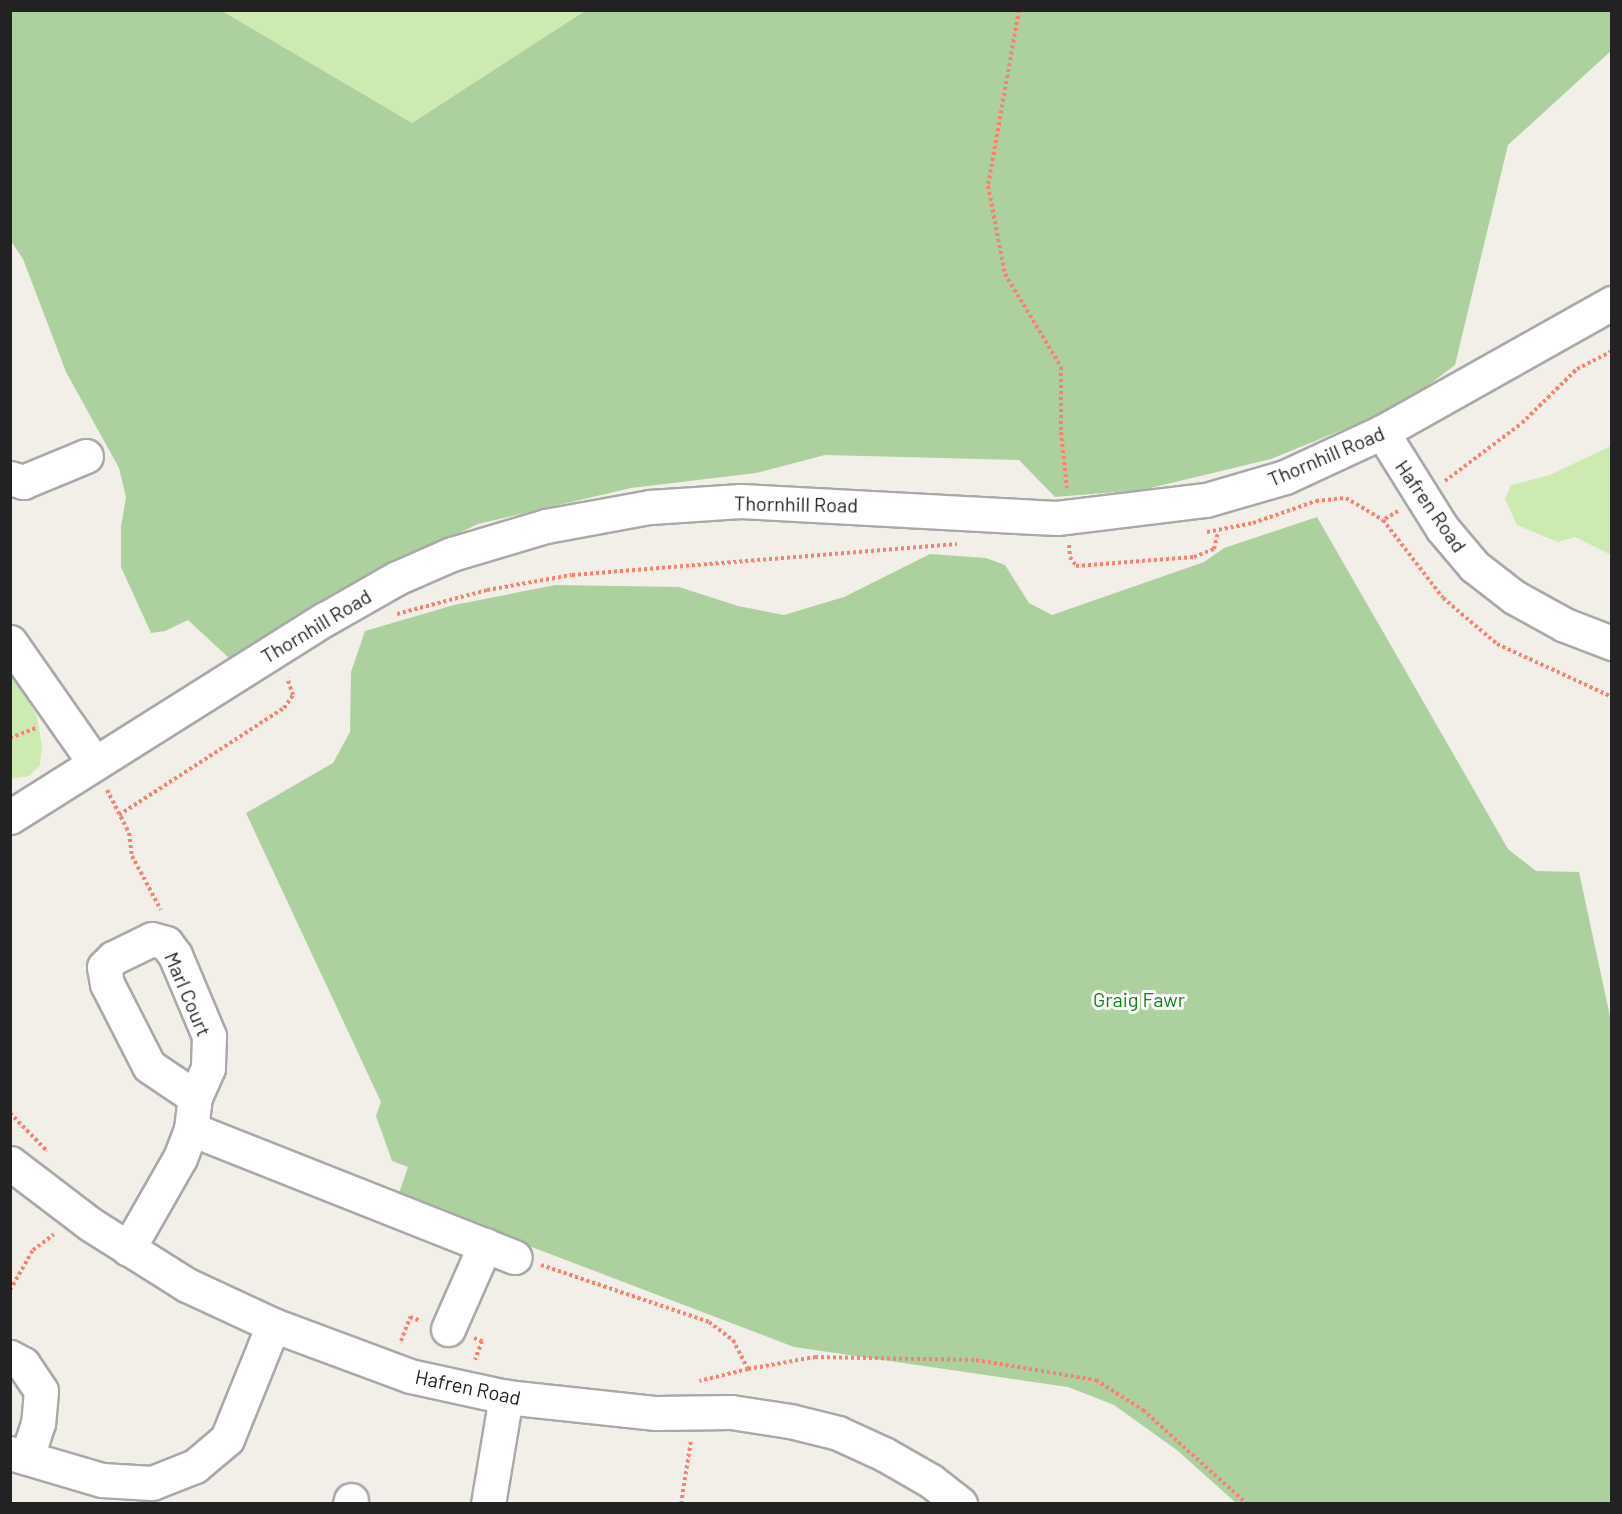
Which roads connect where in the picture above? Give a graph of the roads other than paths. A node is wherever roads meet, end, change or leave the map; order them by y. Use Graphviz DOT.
graph roads {
  1 [pos="1611,303"];
  2 [pos="1382,432"];
  3 [pos="86,456"];
  4 [pos="10,478"];
  5 [pos="10,642"];
  6 [pos="1611,644"];
  7 [pos="98,772"];
  8 [pos="10,817"];
  9 [pos="193,1113"];
  10 [pos="10,1163"];
  11 [pos="485,1245"];
  12 [pos="128,1249"];
  13 [pos="514,1257"];
  14 [pos="273,1325"];
  15 [pos="448,1329"];
  16 [pos="10,1357"];
  17 [pos="506,1397"];
  18 [pos="19,1454"];
  19 [pos="488,1503"];
  20 [pos="960,1503"];
  1 -- 2 [label="street, Thornhill Road"];
  2 -- 6 [label="street, Hafren Road"];
  2 -- 7 [label="street, Thornhill Road"];
  3 -- 4 [label="street"];
  5 -- 7 [label="street"];
  7 -- 8 [label="street, Thornhill Road"];
  9 -- 9 [label="street, Marl Court"];
  9 -- 11 [label="street, Marl Court"];
  9 -- 12 [label="street, Marl Court"];
  10 -- 12 [label="street, Hafren Road"];
  11 -- 13 [label="street, Marl Court"];
  11 -- 15 [label="street"];
  12 -- 14 [label="street, Hafren Road"];
  14 -- 17 [label="street, Hafren Road"];
  14 -- 18 [label="street"];
  16 -- 18 [label="street"];
  17 -- 19 [label="street"];
  17 -- 20 [label="street, Hafren Road"];
}
